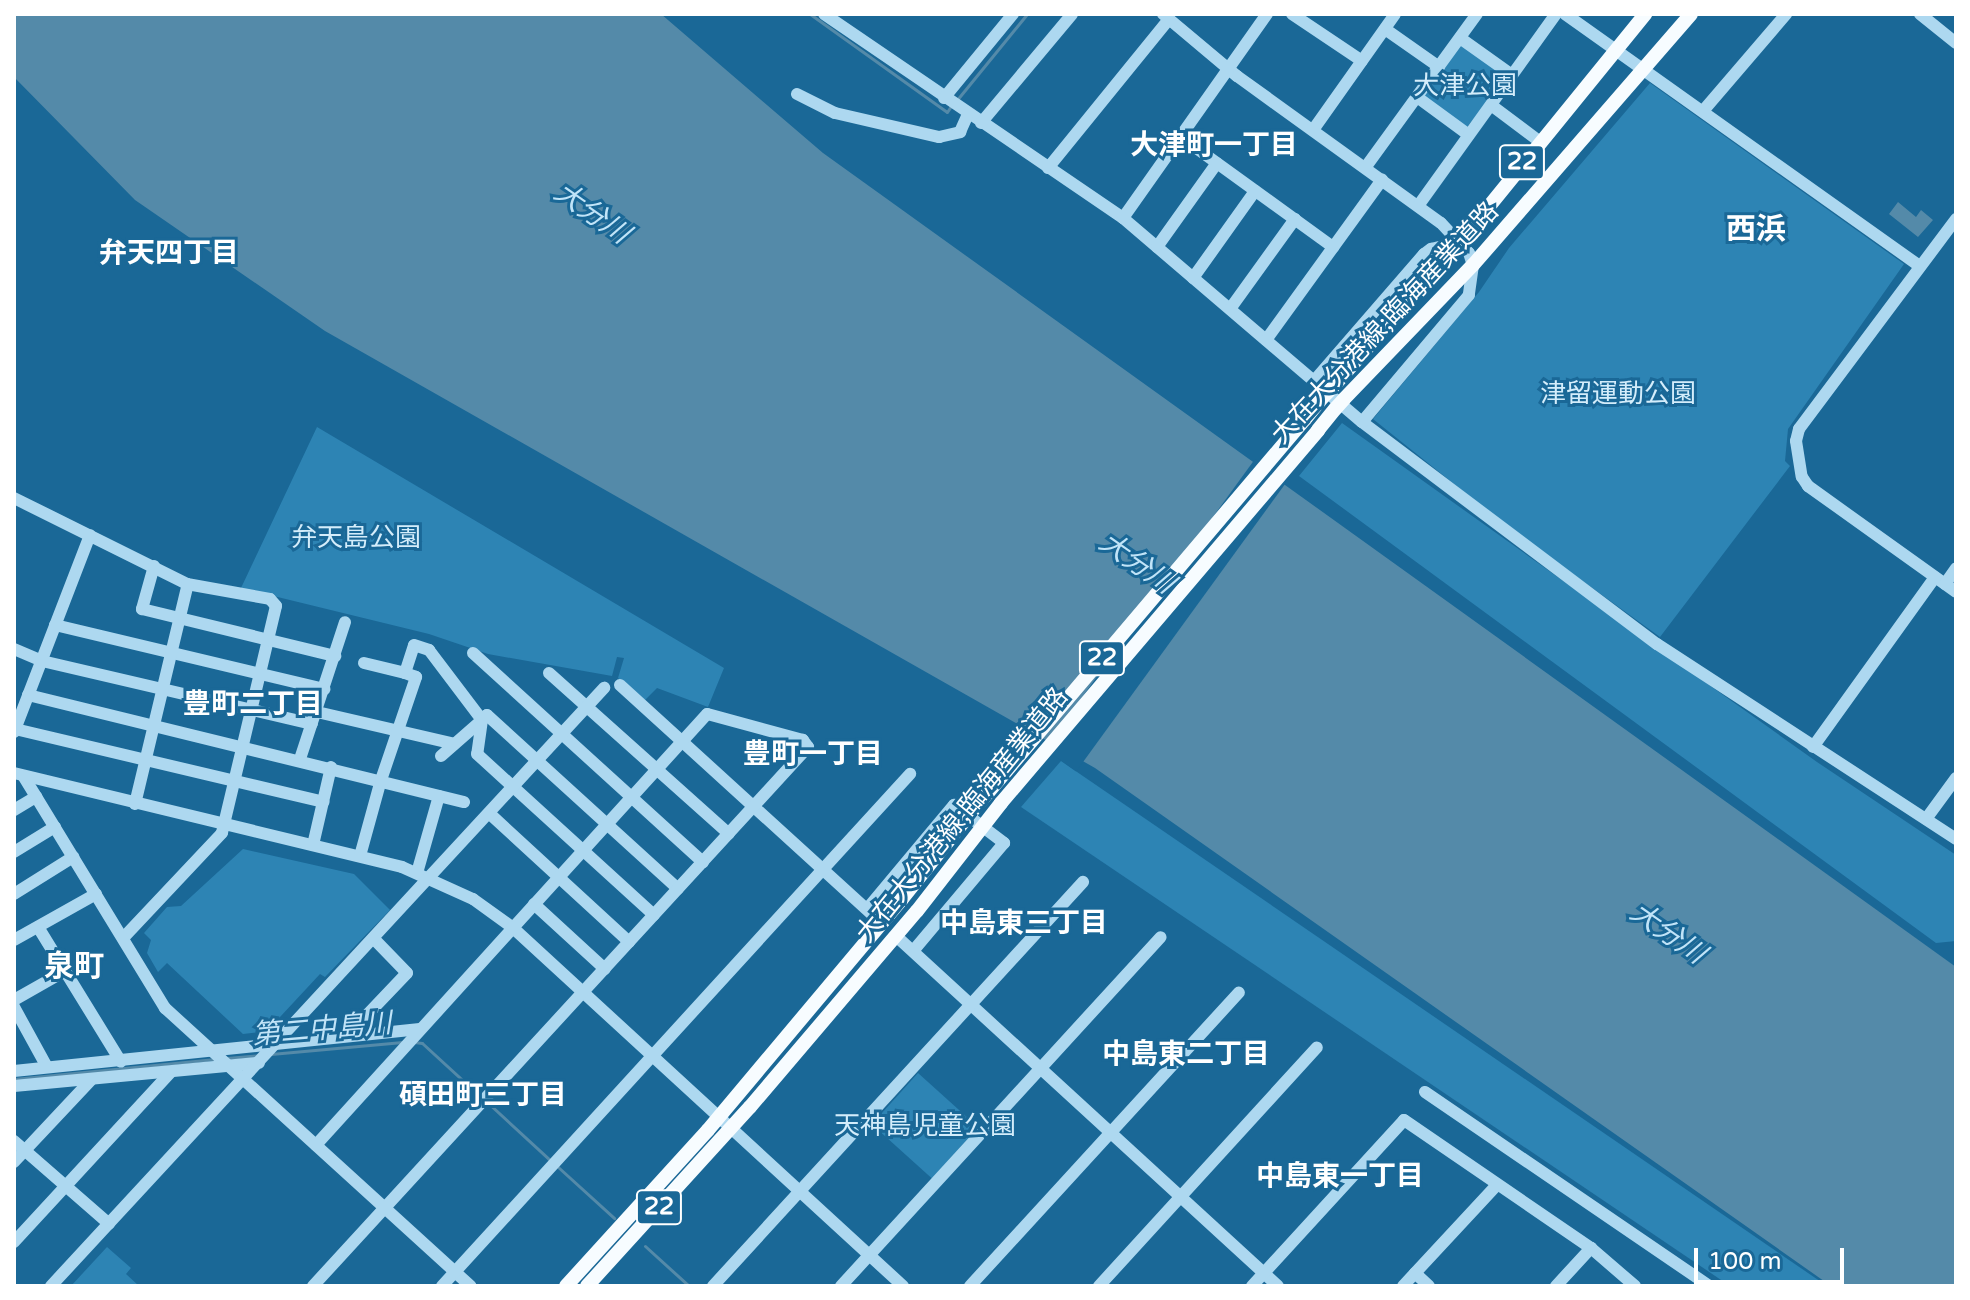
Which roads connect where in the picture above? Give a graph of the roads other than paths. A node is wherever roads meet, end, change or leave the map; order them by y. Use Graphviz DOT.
graph roads {
  1 [pos="824,14"];
  2 [pos="1013,14"];
  3 [pos="1072,14"];
  4 [pos="1267,14"];
  5 [pos="1292,14"];
  6 [pos="1395,14"];
  7 [pos="1477,14"];
  8 [pos="1556,14"];
  9 [pos="1565,14"];
  10 [pos="1645,14"];
  11 [pos="1691,14"];
  12 [pos="1786,14"];
  13 [pos="1920,14"];
  14 [pos="1166,16"];
  15 [pos="1385,29"];
  16 [pos="1460,38"];
  17 [pos="1956,43"];
  18 [pos="1615,49"];
  19 [pos="1362,61"];
  20 [pos="1439,67"];
  21 [pos="1230,70"];
  22 [pos="1644,70"];
  23 [pos="1512,75"];
  24 [pos="797,94"];
  25 [pos="1417,97"];
  26 [pos="954,105"];
  27 [pos="1491,105"];
  28 [pos="1703,111"];
  29 [pos="981,123"];
  30 [pos="1313,130"];
  31 [pos="1469,135"];
  32 [pos="1181,137"];
  33 [pos="1539,141"];
  34 [pos="1217,163"];
  35 [pos="1048,168"];
  36 [pos="1365,168"];
  37 [pos="1382,180"];
  38 [pos="1255,191"];
  39 [pos="1418,206"];
  40 [pos="1123,218"];
  41 [pos="1295,219"];
  42 [pos="1956,219"];
  43 [pos="1951,235"];
  44 [pos="1460,242"];
  45 [pos="1157,247"];
  46 [pos="1333,247"];
  47 [pos="1473,265"];
  48 [pos="1919,266"];
  49 [pos="1193,278"];
  50 [pos="1230,309"];
  51 [pos="1266,340"];
  52 [pos="1314,381"];
  53 [pos="1362,422"];
  54 [pos="14,498"];
  55 [pos="90,535"];
  56 [pos="154,566"];
  57 [pos="1956,568"];
  58 [pos="1940,581"];
  59 [pos="188,584"];
  60 [pos="1956,592"];
  61 [pos="180,618"];
  62 [pos="345,622"];
  63 [pos="55,625"];
  64 [pos="269,639"];
  65 [pos="14,649"];
  66 [pos="473,653"];
  67 [pos="171,654"];
  68 [pos="335,656"];
  69 [pos="42,661"];
  70 [pos="364,663"];
  71 [pos="405,673"];
  72 [pos="549,673"];
  73 [pos="261,675"];
  74 [pos="620,685"];
  75 [pos="604,688"];
  76 [pos="163,689"];
  77 [pos="324,689"];
  78 [pos="28,695"];
  79 [pos="588,707"];
  80 [pos="252,710"];
  81 [pos="314,718"];
  82 [pos="482,720"];
  83 [pos="154,725"];
  84 [pos="15,730"];
  85 [pos="397,731"];
  86 [pos="563,734"];
  87 [pos="682,741"];
  88 [pos="454,744"];
  89 [pos="244,746"];
  90 [pos="1813,747"];
  91 [pos="441,756"];
  92 [pos="300,759"];
  93 [pos="146,760"];
  94 [pos="538,762"];
  95 [pos="331,767"];
  96 [pos="655,771"];
  97 [pos="910,774"];
  98 [pos="19,775"];
  99 [pos="1956,778"];
  100 [pos="381,780"];
  101 [pos="235,781"];
  102 [pos="514,788"];
  103 [pos="439,796"];
  104 [pos="631,796"];
  105 [pos="36,797"];
  106 [pos="323,802"];
  107 [pos="464,802"];
  108 [pos="135,804"];
  109 [pos="754,807"];
  110 [pos="14,810"];
  111 [pos="490,814"];
  112 [pos="1926,819"];
  113 [pos="607,824"];
  114 [pos="225,825"];
  115 [pos="55,827"];
  116 [pos="1954,833"];
  117 [pos="729,834"];
  118 [pos="313,845"];
  119 [pos="582,850"];
  120 [pos="14,852"];
  121 [pos="360,856"];
  122 [pos="73,857"];
  123 [pos="703,862"];
  124 [pos="823,869"];
  125 [pos="417,873"];
  126 [pos="558,877"];
  127 [pos="431,879"];
  128 [pos="1083,882"];
  129 [pos="678,889"];
  130 [pos="14,894"];
  131 [pos="96,894"];
  132 [pos="534,904"];
  133 [pos="867,909"];
  134 [pos="654,915"];
  135 [pos="882,923"];
  136 [pos="38,927"];
  137 [pos="512,927"];
  138 [pos="896,936"];
  139 [pos="1161,937"];
  140 [pos="123,938"];
  141 [pos="374,939"];
  142 [pos="14,940"];
  143 [pos="629,942"];
  144 [pos="913,951"];
  145 [pos="605,969"];
  146 [pos="65,971"];
  147 [pos="584,992"];
  148 [pos="1239,992"];
  149 [pos="14,1000"];
  150 [pos="970,1005"];
  151 [pos="14,1007"];
  152 [pos="417,1033"];
  153 [pos="347,1036"];
  154 [pos="276,1045"];
  155 [pos="1317,1047"];
  156 [pos="653,1055"];
  157 [pos="221,1058"];
  158 [pos="120,1061"];
  159 [pos="261,1061"];
  160 [pos="47,1067"];
  161 [pos="1040,1069"];
  162 [pos="14,1071"];
  163 [pos="171,1072"];
  164 [pos="92,1079"];
  165 [pos="244,1079"];
  166 [pos="14,1086"];
  167 [pos="1425,1092"];
  168 [pos="720,1116"];
  169 [pos="731,1128"];
  170 [pos="1110,1132"];
  171 [pos="14,1141"];
  172 [pos="316,1145"];
  173 [pos="25,1150"];
  174 [pos="14,1162"];
  175 [pos="1497,1185"];
  176 [pos="66,1187"];
  177 [pos="799,1191"];
  178 [pos="1180,1197"];
  179 [pos="385,1208"];
  180 [pos="109,1224"];
  181 [pos="14,1242"];
  182 [pos="1591,1248"];
  183 [pos="870,1255"];
  184 [pos="455,1272"];
  185 [pos="1264,1273"];
  186 [pos="1415,1273"];
  187 [pos="51,1286"];
  188 [pos="313,1286"];
  189 [pos="442,1286"];
  190 [pos="470,1286"];
  191 [pos="566,1286"];
  192 [pos="587,1286"];
  193 [pos="713,1286"];
  194 [pos="841,1286"];
  195 [pos="903,1286"];
  196 [pos="970,1286"];
  197 [pos="1099,1286"];
  198 [pos="1252,1286"];
  199 [pos="1278,1286"];
  200 [pos="1403,1286"];
  201 [pos="1429,1286"];
  202 [pos="1556,1286"];
  203 [pos="1635,1286"];
  204 [pos="1709,1286"];
  1 -- 26 [label="street"];
  2 -- 26 [label="street"];
  3 -- 29 [label="street"];
  4 -- 21 [label="street"];
  5 -- 19 [label="street"];
  6 -- 15 [label="street"];
  7 -- 16 [label="street"];
  8 -- 23 [label="street"];
  9 -- 18 [label="street"];
  10 -- 18 [label="main road, 大在大分港線;臨海産業道路 / 22"];
  11 -- 22 [label="main road, 大在大分港線;臨海産業道路 / 22"];
  12 -- 28 [label="street"];
  13 -- 17 [label="street"];
  14 -- 21 [label="street"];
  14 -- 35 [label="street"];
  15 -- 19 [label="street"];
  15 -- 20 [label="street"];
  16 -- 20 [label="street"];
  16 -- 23 [label="street"];
  18 -- 22 [label="street"];
  18 -- 33 [label="main road, 大在大分港線;臨海産業道路 / 22"];
  19 -- 30 [label="street"];
  20 -- 25 [label="street"];
  21 -- 30 [label="street"];
  21 -- 32 [label="street"];
  22 -- 28 [label="street"];
  22 -- 47 [label="main road, 大在大分港線;臨海産業道路 / 22"];
  23 -- 27 [label="street"];
  24 -- 26 [label="street"];
  25 -- 31 [label="street"];
  25 -- 36 [label="street"];
  26 -- 29 [label="street"];
  27 -- 31 [label="street"];
  27 -- 33 [label="street"];
  28 -- 48 [label="street"];
  29 -- 35 [label="street"];
  30 -- 36 [label="street"];
  31 -- 39 [label="street"];
  32 -- 34 [label="street"];
  32 -- 40 [label="street"];
  33 -- 44 [label="main road, 大在大分港線;臨海産業道路 / 22"];
  34 -- 38 [label="street"];
  34 -- 45 [label="street"];
  35 -- 40 [label="street"];
  36 -- 37 [label="street"];
  37 -- 39 [label="street"];
  37 -- 46 [label="street"];
  38 -- 41 [label="street"];
  38 -- 49 [label="street"];
  39 -- 44 [label="street"];
  40 -- 45 [label="street"];
  41 -- 46 [label="street"];
  41 -- 50 [label="street"];
  42 -- 43 [label="street"];
  43 -- 48 [label="street"];
  44 -- 47 [label="street"];
  44 -- 52 [label="street"];
  44 -- 135 [label="main road, 大在大分港線;臨海産業道路 / 22, bridge"];
  45 -- 49 [label="street"];
  46 -- 51 [label="street"];
  47 -- 53 [label="street"];
  47 -- 138 [label="main road, 大在大分港線;臨海産業道路 / 22, bridge"];
  48 -- 58 [label="street"];
  49 -- 50 [label="street"];
  50 -- 51 [label="street"];
  51 -- 52 [label="street"];
  52 -- 53 [label="street"];
  53 -- 90 [label="street"];
  54 -- 55 [label="street"];
  55 -- 56 [label="street"];
  55 -- 63 [label="street"];
  56 -- 59 [label="street"];
  56 -- 61 [label="street"];
  57 -- 58 [label="street"];
  58 -- 60 [label="street"];
  58 -- 90 [label="street"];
  59 -- 61 [label="street"];
  59 -- 64 [label="street"];
  61 -- 64 [label="street"];
  61 -- 67 [label="street"];
  62 -- 68 [label="street"];
  63 -- 67 [label="street"];
  63 -- 69 [label="street"];
  64 -- 68 [label="street"];
  64 -- 73 [label="street"];
  65 -- 69 [label="street"];
  66 -- 86 [label="street"];
  67 -- 73 [label="street"];
  67 -- 76 [label="street"];
  68 -- 77 [label="street"];
  69 -- 76 [label="street"];
  69 -- 78 [label="street"];
  70 -- 71 [label="street"];
  71 -- 82 [label="street"];
  71 -- 85 [label="street"];
  72 -- 79 [label="street"];
  73 -- 77 [label="street"];
  73 -- 80 [label="street"];
  74 -- 87 [label="street"];
  75 -- 79 [label="street"];
  76 -- 80 [label="street"];
  76 -- 83 [label="street"];
  77 -- 81 [label="street"];
  78 -- 83 [label="street"];
  78 -- 84 [label="street"];
  79 -- 86 [label="street"];
  79 -- 96 [label="street"];
  80 -- 81 [label="street"];
  80 -- 89 [label="street"];
  81 -- 85 [label="street"];
  81 -- 92 [label="street"];
  82 -- 88 [label="street"];
  82 -- 94 [label="street"];
  82 -- 102 [label="street"];
  83 -- 89 [label="street"];
  83 -- 93 [label="street"];
  84 -- 93 [label="street"];
  85 -- 88 [label="street"];
  85 -- 100 [label="street"];
  86 -- 94 [label="street"];
  86 -- 104 [label="street"];
  87 -- 96 [label="street"];
  87 -- 109 [label="street"];
  87 -- 109 [label="street"];
  88 -- 91 [label="street"];
  89 -- 92 [label="street"];
  89 -- 101 [label="street"];
  90 -- 112 [label="street"];
  92 -- 95 [label="street"];
  93 -- 101 [label="street"];
  93 -- 108 [label="street"];
  94 -- 102 [label="street"];
  94 -- 113 [label="street"];
  95 -- 100 [label="street"];
  95 -- 106 [label="street"];
  96 -- 104 [label="street"];
  96 -- 117 [label="street"];
  97 -- 124 [label="street"];
  98 -- 105 [label="street"];
  98 -- 108 [label="street"];
  99 -- 112 [label="street"];
  100 -- 103 [label="street"];
  100 -- 121 [label="street"];
  101 -- 106 [label="street"];
  101 -- 114 [label="street"];
  102 -- 111 [label="street"];
  102 -- 119 [label="street"];
  103 -- 107 [label="street"];
  103 -- 125 [label="street"];
  104 -- 113 [label="street"];
  104 -- 123 [label="street"];
  105 -- 110 [label="street"];
  105 -- 115 [label="street"];
  106 -- 118 [label="street"];
  108 -- 114 [label="street"];
  109 -- 117 [label="street"];
  109 -- 124 [label="street"];
  111 -- 126 [label="street"];
  111 -- 127 [label="street"];
  112 -- 116 [label="street"];
  113 -- 119 [label="street"];
  113 -- 129 [label="street"];
  114 -- 118 [label="street"];
  114 -- 140 [label="street"];
  115 -- 120 [label="street"];
  115 -- 122 [label="street"];
  117 -- 123 [label="street"];
  118 -- 121 [label="street"];
  119 -- 126 [label="street"];
  119 -- 134 [label="street"];
  121 -- 125 [label="street"];
  122 -- 130 [label="street"];
  122 -- 131 [label="street"];
  123 -- 129 [label="street"];
  124 -- 133 [label="street"];
  124 -- 156 [label="street"];
  125 -- 127 [label="street"];
  126 -- 132 [label="street"];
  126 -- 143 [label="street"];
  127 -- 137 [label="street"];
  127 -- 141 [label="street"];
  128 -- 150 [label="street"];
  129 -- 134 [label="street"];
  131 -- 136 [label="street"];
  131 -- 140 [label="street"];
  132 -- 137 [label="street"];
  132 -- 145 [label="street"];
  133 -- 135 [label="street"];
  133 -- 144 [label="street"];
  134 -- 143 [label="street"];
  135 -- 168 [label="main road, 大在大分港線;臨海産業道路 / 22"];
  136 -- 142 [label="street"];
  136 -- 146 [label="street"];
  137 -- 147 [label="street"];
  137 -- 152 [label="street"];
  138 -- 144 [label="street"];
  138 -- 169 [label="main road, 大在大分港線;臨海産業道路 / 22"];
  139 -- 161 [label="street"];
  140 -- 157 [label="street"];
  141 -- 153 [label="street"];
  141 -- 154 [label="street"];
  143 -- 145 [label="street"];
  144 -- 150 [label="street"];
  145 -- 147 [label="street"];
  146 -- 149 [label="street"];
  146 -- 158 [label="street"];
  147 -- 156 [label="street"];
  147 -- 179 [label="street"];
  148 -- 170 [label="street"];
  150 -- 161 [label="street"];
  150 -- 177 [label="street"];
  151 -- 160 [label="street"];
  152 -- 153 [label="street"];
  152 -- 172 [label="street"];
  153 -- 154 [label="street"];
  154 -- 157 [label="street"];
  154 -- 159 [label="street"];
  155 -- 178 [label="street"];
  156 -- 168 [label="street"];
  156 -- 184 [label="street"];
  157 -- 158 [label="street"];
  157 -- 159 [label="street"];
  157 -- 163 [label="street"];
  157 -- 165 [label="street"];
  158 -- 160 [label="street"];
  159 -- 165 [label="street"];
  160 -- 162 [label="street"];
  161 -- 170 [label="street"];
  161 -- 183 [label="street"];
  163 -- 164 [label="street"];
  163 -- 176 [label="street"];
  164 -- 166 [label="street"];
  164 -- 173 [label="street"];
  165 -- 172 [label="street"];
  165 -- 180 [label="street"];
  167 -- 204 [label="street"];
  168 -- 169 [label="street"];
  168 -- 191 [label="main road, 大在大分港線;臨海産業道路 / 22"];
  169 -- 177 [label="street"];
  169 -- 192 [label="main road, 大在大分港線;臨海産業道路 / 22"];
  170 -- 178 [label="street"];
  170 -- 196 [label="street"];
  171 -- 173 [label="street"];
  172 -- 179 [label="street"];
  173 -- 174 [label="street"];
  173 -- 176 [label="street"];
  175 -- 182 [label="street"];
  175 -- 185 [label="street"];
  175 -- 186 [label="street"];
  176 -- 180 [label="street"];
  176 -- 181 [label="street"];
  177 -- 183 [label="street"];
  177 -- 193 [label="street"];
  178 -- 185 [label="street"];
  178 -- 197 [label="street"];
  179 -- 184 [label="street"];
  179 -- 188 [label="street"];
  180 -- 187 [label="street"];
  182 -- 202 [label="street"];
  182 -- 203 [label="street"];
  183 -- 194 [label="street"];
  183 -- 195 [label="street"];
  184 -- 189 [label="street"];
  184 -- 190 [label="street"];
  185 -- 198 [label="street"];
  185 -- 199 [label="street"];
  186 -- 200 [label="street"];
  186 -- 201 [label="street"];
}
